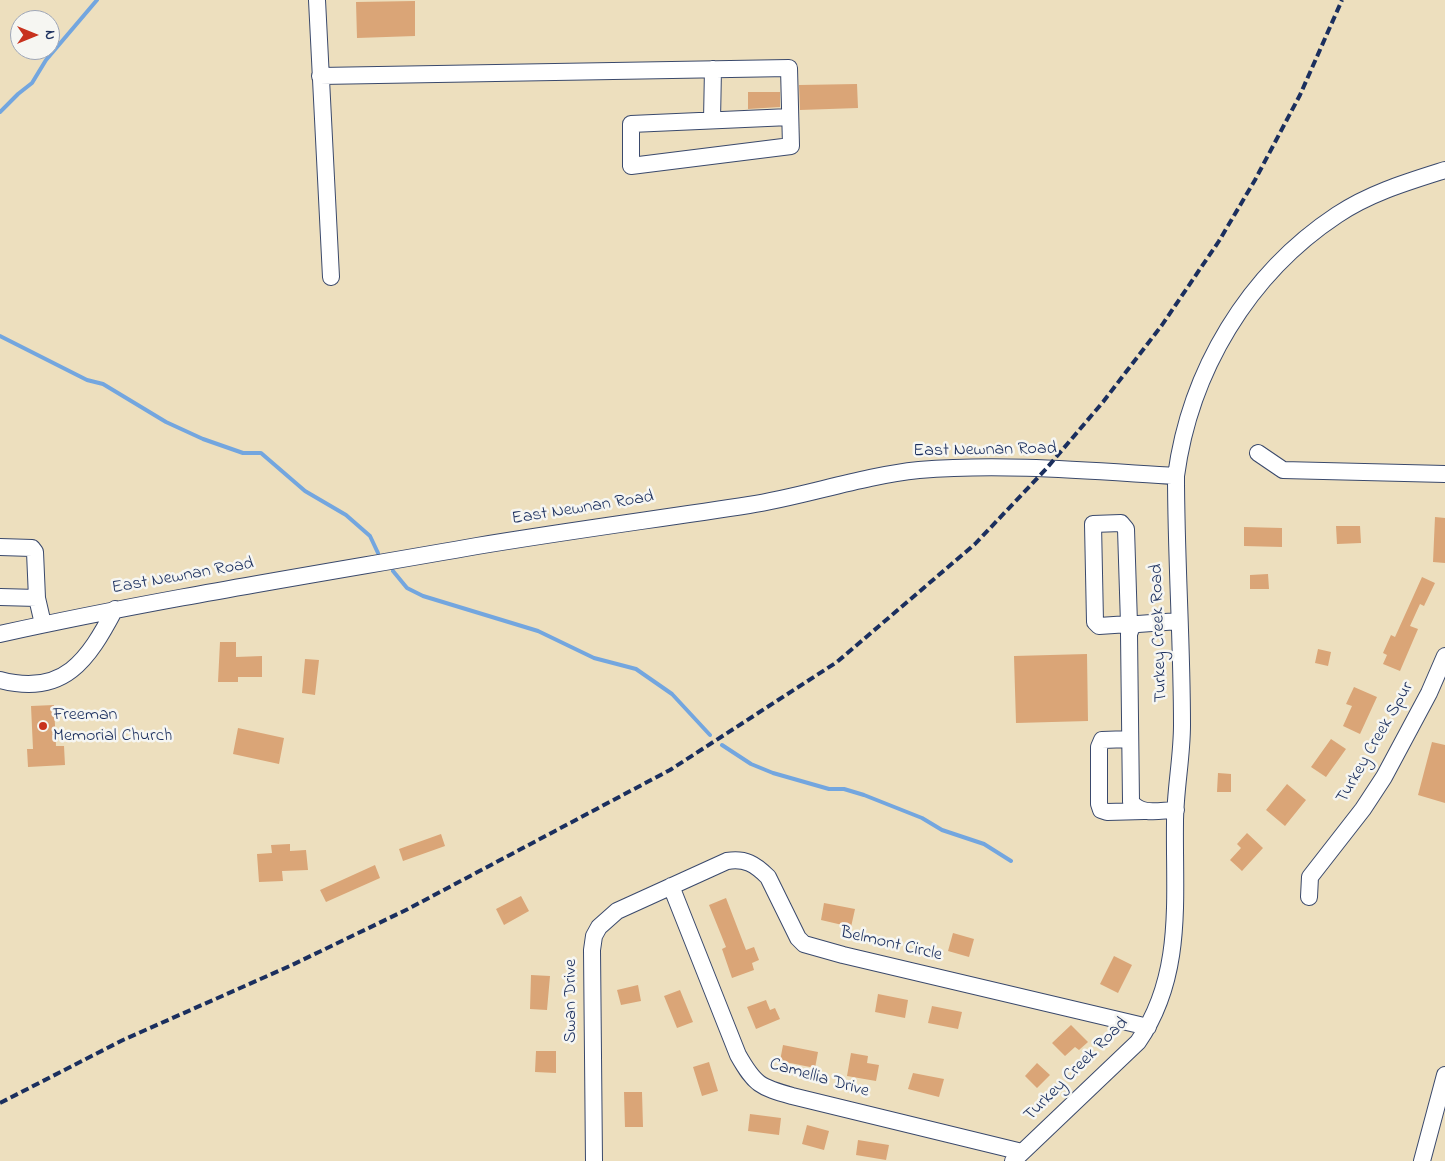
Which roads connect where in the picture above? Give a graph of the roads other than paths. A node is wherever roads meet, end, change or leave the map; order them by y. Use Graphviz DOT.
graph roads {
  1 [pos="316,0"];
  2 [pos="713,69"];
  3 [pos="320,76"];
  4 [pos="790,117"];
  5 [pos="712,120"];
  6 [pos="1445,170"];
  7 [pos="330,277"];
  8 [pos="1258,453"];
  9 [pos="1445,474"];
  10 [pos="1176,476"];
  11 [pos="0,547"];
  12 [pos="0,597"];
  13 [pos="37,598"];
  14 [pos="115,610"];
  15 [pos="1179,621"];
  16 [pos="43,624"];
  17 [pos="1130,625"];
  18 [pos="0,634"];
  19 [pos="1445,656"];
  20 [pos="0,680"];
  21 [pos="1439,688"];
  22 [pos="1130,739"];
  23 [pos="1176,810"];
  24 [pos="1144,811"];
  25 [pos="671,886"];
  26 [pos="1309,897"];
  27 [pos="1148,1027"];
  28 [pos="1445,1074"];
  29 [pos="1017,1156"];
  30 [pos="594,1161"];
  31 [pos="1422,1161"];
  1 -- 3 [label="street"];
  2 -- 3 [label="street"];
  2 -- 4 [label="street"];
  2 -- 5 [label="street"];
  3 -- 7 [label="street"];
  4 -- 5 [label="street"];
  4 -- 5 [label="street"];
  6 -- 10 [label="street, Turkey Creek Road"];
  8 -- 9 [label="street"];
  10 -- 14 [label="street, East Newnan Road"];
  10 -- 15 [label="street, Turkey Creek Road"];
  11 -- 13 [label="street"];
  12 -- 13 [label="street"];
  13 -- 16 [label="street"];
  14 -- 16 [label="street, East Newnan Road"];
  14 -- 20 [label="street"];
  15 -- 17 [label="street"];
  15 -- 23 [label="street, Turkey Creek Road"];
  16 -- 18 [label="street, East Newnan Road"];
  17 -- 17 [label="street"];
  17 -- 22 [label="street"];
  19 -- 21 [label="street, Turkey Creek Spur"];
  21 -- 26 [label="street, Turkey Creek Spur"];
  22 -- 24 [label="street"];
  22 -- 24 [label="street"];
  23 -- 24 [label="street"];
  23 -- 27 [label="street, Turkey Creek Road"];
  25 -- 27 [label="street, Belmont Circle"];
  25 -- 29 [label="street, Camellia Drive"];
  25 -- 30 [label="street, Swan Drive"];
  27 -- 29 [label="street, Turkey Creek Road"];
  28 -- 31 [label="street"];
}
